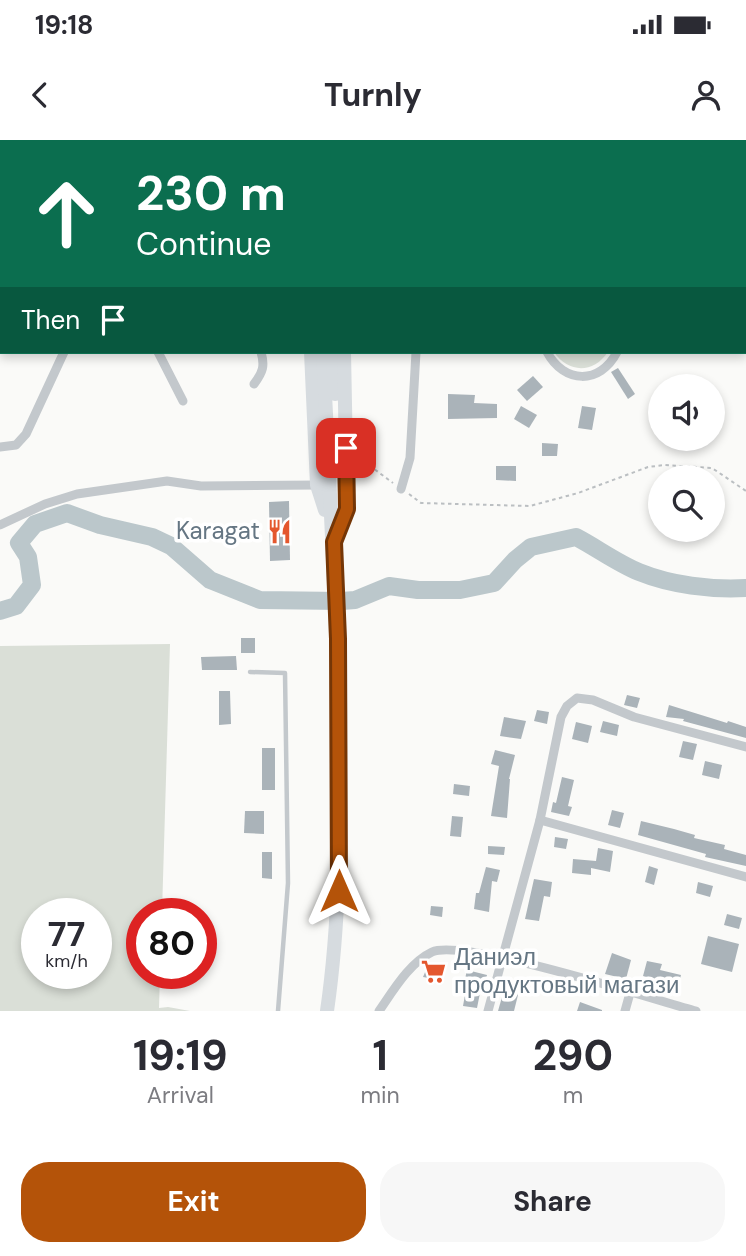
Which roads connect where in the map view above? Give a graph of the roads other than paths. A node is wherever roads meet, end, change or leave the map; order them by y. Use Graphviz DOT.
graph roads {
  1 [pos="63,354"];
  2 [pos="159,354"];
  3 [pos="262,354"];
  4 [pos="311,354"];
  5 [pos="323,354"];
  6 [pos="333,354"];
  7 [pos="344,354"];
  8 [pos="416,354"];
  9 [pos="548,354"];
  10 [pos="616,354"];
  11 [pos="254,384"];
  12 [pos="183,401"];
  13 [pos="0,447"];
  14 [pos="317,485"];
  15 [pos="401,489"];
  16 [pos="0,525"];
  17 [pos="334,548"];
  18 [pos="250,672"];
  19 [pos="746,747"];
  20 [pos="540,820"];
  21 [pos="746,877"];
  22 [pos="502,957"];
  23 [pos="630,993"];
  24 [pos="278,1011"];
  25 [pos="327,1011"];
  26 [pos="379,1011"];
  27 [pos="488,1011"];
  28 [pos="625,1011"];
  29 [pos="696,1011"];
  1 -- 13 [label="street"];
  2 -- 12 [label="street"];
  3 -- 11 [label="street"];
  4 -- 14 [label="highway"];
  5 -- 17 [label="highway"];
  6 -- 17 [label="highway"];
  7 -- 17 [label="highway"];
  8 -- 15 [label="street"];
  9 -- 10 [label="street"];
  14 -- 16 [label="street"];
  14 -- 17 [label="highway"];
  17 -- 25 [label="highway"];
  18 -- 24 [label="lane"];
  19 -- 20 [label="street"];
  20 -- 21 [label="street"];
  20 -- 22 [label="street"];
  22 -- 23 [label="street"];
  22 -- 26 [label="street"];
  22 -- 27 [label="street"];
  23 -- 28 [label="street"];
  23 -- 29 [label="street"];
}
